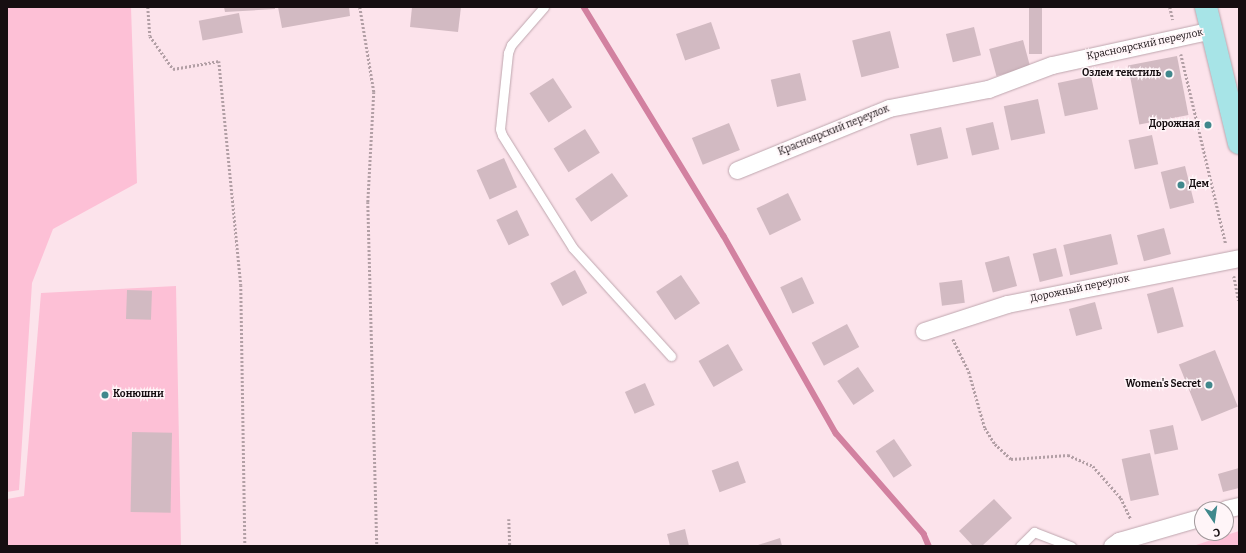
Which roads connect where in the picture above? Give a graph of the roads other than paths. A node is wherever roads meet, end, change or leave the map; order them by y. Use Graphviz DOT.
graph roads {
  1 [pos="544,7"];
  2 [pos="1206,7"];
  3 [pos="1212,30"];
  4 [pos="1239,143"];
  5 [pos="736,170"];
  6 [pos="1234,259"];
  7 [pos="924,331"];
  8 [pos="672,356"];
  9 [pos="1194,519"];
  10 [pos="1020,546"];
  11 [pos="1071,546"];
  12 [pos="1112,546"];
  1 -- 8 [label="lane"];
  2 -- 3 [label="main road"];
  3 -- 4 [label="main road"];
  3 -- 5 [label="street, Красноярский переулок"];
  6 -- 7 [label="street, Дорожный переулок"];
  9 -- 12 [label="street"];
  10 -- 11 [label="lane"];
}
